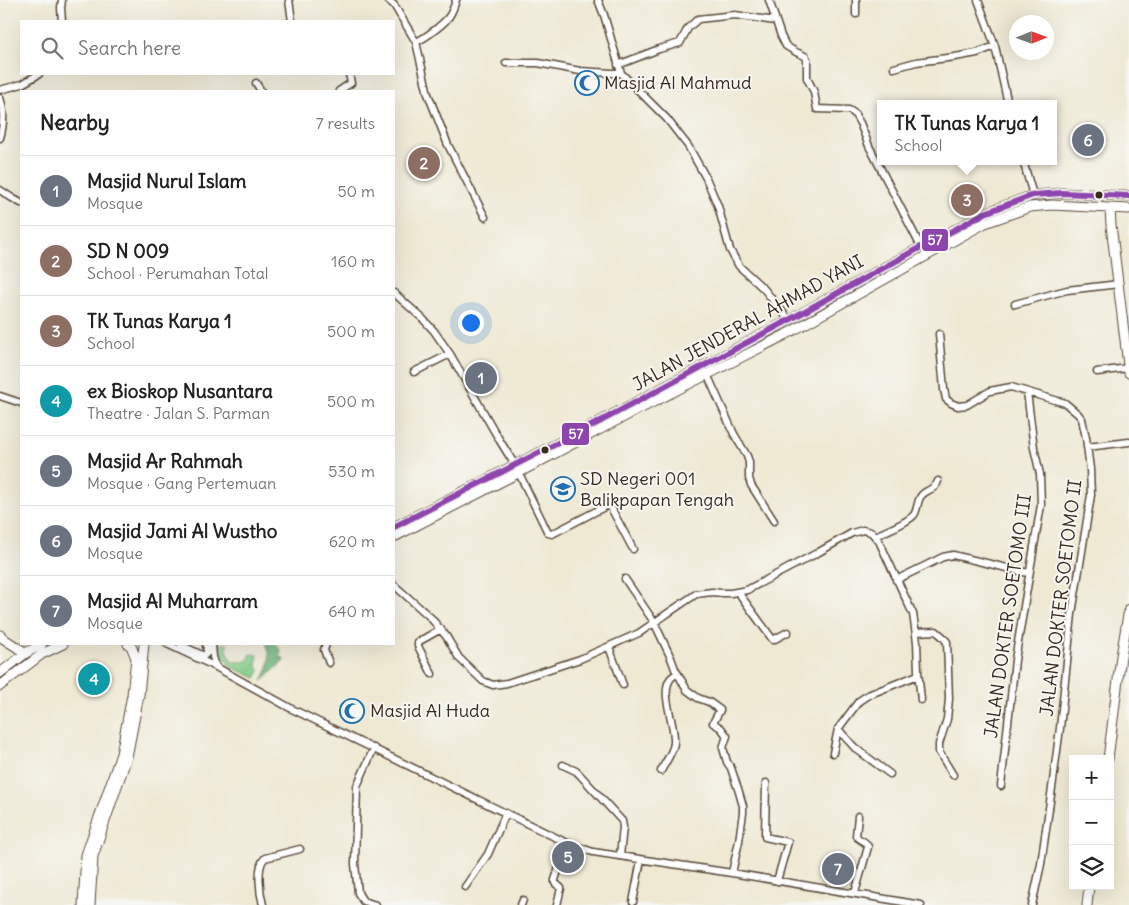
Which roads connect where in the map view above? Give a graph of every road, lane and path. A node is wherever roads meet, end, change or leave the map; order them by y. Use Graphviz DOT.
graph roads {
  1 [pos="62,0"];
  2 [pos="289,0"];
  3 [pos="388,0"];
  4 [pos="456,0"];
  5 [pos="598,0"];
  6 [pos="769,0"];
  7 [pos="856,0"];
  8 [pos="978,0"];
  9 [pos="856,14"];
  10 [pos="62,20"];
  11 [pos="292,20"];
  12 [pos="775,20"];
  13 [pos="416,42"];
  14 [pos="995,46"];
  15 [pos="506,63"];
  16 [pos="618,65"];
  17 [pos="894,68"];
  18 [pos="621,73"];
  19 [pos="37,75"];
  20 [pos="349,75"];
  21 [pos="256,83"];
  22 [pos="0,90"];
  23 [pos="260,90"];
  24 [pos="340,90"];
  25 [pos="0,98"];
  26 [pos="1007,100"];
  27 [pos="0,138"];
  28 [pos="877,162"];
  29 [pos="879,165"];
  30 [pos="1024,165"];
  31 [pos="0,190"];
  32 [pos="1033,194"];
  33 [pos="1129,196"];
  34 [pos="20,202"];
  35 [pos="1110,208"];
  36 [pos="1129,209"];
  37 [pos="485,216"];
  38 [pos="921,247"];
  39 [pos="1119,284"];
  40 [pos="395,294"];
  41 [pos="1015,304"];
  42 [pos="789,320"];
  43 [pos="939,334"];
  44 [pos="450,354"];
  45 [pos="1128,368"];
  46 [pos="414,372"];
  47 [pos="1098,372"];
  48 [pos="1129,373"];
  49 [pos="707,374"];
  50 [pos="1027,392"];
  51 [pos="0,396"];
  52 [pos="20,403"];
  53 [pos="1129,442"];
  54 [pos="1087,447"];
  55 [pos="517,469"];
  56 [pos="938,481"];
  57 [pos="774,521"];
  58 [pos="395,527"];
  59 [pos="395,536"];
  60 [pos="876,536"];
  61 [pos="633,550"];
  62 [pos="1028,573"];
  63 [pos="625,579"];
  64 [pos="896,580"];
  65 [pos="395,586"];
  66 [pos="738,592"];
  67 [pos="1129,609"];
  68 [pos="654,622"];
  69 [pos="441,630"];
  70 [pos="788,632"];
  71 [pos="916,632"];
  72 [pos="1,639"];
  73 [pos="40,645"];
  74 [pos="61,645"];
  75 [pos="130,645"];
  76 [pos="144,645"];
  77 [pos="169,645"];
  78 [pos="181,645"];
  79 [pos="206,645"];
  80 [pos="212,645"];
  81 [pos="326,645"];
  82 [pos="609,647"];
  83 [pos="26,653"];
  84 [pos="329,663"];
  85 [pos="216,666"];
  86 [pos="0,673"];
  87 [pos="677,673"];
  88 [pos="432,674"];
  89 [pos="918,675"];
  90 [pos="622,685"];
  91 [pos="0,686"];
  92 [pos="921,700"];
  93 [pos="838,729"];
  94 [pos="374,748"];
  95 [pos="833,753"];
  96 [pos="1109,755"];
  97 [pos="563,765"];
  98 [pos="661,771"];
  99 [pos="890,774"];
  100 [pos="953,774"];
  101 [pos="766,783"];
  102 [pos="1001,786"];
  103 [pos="506,813"];
  104 [pos="858,816"];
  105 [pos="567,843"];
  106 [pos="300,849"];
  107 [pos="620,856"];
  108 [pos="641,860"];
  109 [pos="732,873"];
  110 [pos="777,881"];
  111 [pos="465,887"];
  112 [pos="1089,890"];
  113 [pos="855,893"];
  114 [pos="633,902"];
  115 [pos="83,905"];
  116 [pos="90,905"];
  117 [pos="263,905"];
  118 [pos="376,905"];
  119 [pos="557,905"];
  120 [pos="922,905"];
  121 [pos="1032,905"];
  122 [pos="1087,905"];
  1 -- 10 [label="street"];
  2 -- 11 [label="street"];
  3 -- 13 [label="street"];
  4 -- 13 [label="street"];
  5 -- 16 [label="street"];
  6 -- 12 [label="street"];
  7 -- 9 [label="street"];
  8 -- 14 [label="street"];
  12 -- 16 [label="street"];
  12 -- 28 [label="street"];
  13 -- 37 [label="street"];
  14 -- 17 [label="street"];
  14 -- 26 [label="street"];
  15 -- 18 [label="street"];
  16 -- 18 [label="street"];
  18 -- 42 [label="street"];
  19 -- 22 [label="street"];
  20 -- 24 [label="street"];
  21 -- 23 [label="street"];
  25 -- 27 [label="street"];
  29 -- 38 [label="street"];
  30 -- 32 [label="street"];
  31 -- 34 [label="street"];
  32 -- 33 [label="main road, JALAN JENDERAL AHMAD YANI"];
  32 -- 38 [label="main road, JALAN JENDERAL AHMAD YANI"];
  35 -- 36 [label="main road, JALAN JENDERAL AHMAD YANI"];
  35 -- 39 [label="main road"];
  35 -- 49 [label="main road, JALAN JENDERAL AHMAD YANI"];
  38 -- 42 [label="main road, JALAN JENDERAL AHMAD YANI"];
  39 -- 41 [label="street"];
  39 -- 45 [label="main road"];
  40 -- 44 [label="street"];
  42 -- 55 [label="main road, JALAN JENDERAL AHMAD YANI"];
  43 -- 50 [label="street, JALAN DOKTER SOETOMO II"];
  44 -- 46 [label="street"];
  44 -- 55 [label="street"];
  45 -- 47 [label="street"];
  45 -- 48 [label="main road"];
  49 -- 55 [label="main road, JALAN JENDERAL AHMAD YANI"];
  49 -- 57 [label="street"];
  50 -- 54 [label="street, JALAN DOKTER SOETOMO II"];
  50 -- 62 [label="street, JALAN DOKTER SOETOMO III"];
  51 -- 52 [label="street"];
  53 -- 54 [label="street"];
  54 -- 121 [label="street, JALAN DOKTER SOETOMO II"];
  55 -- 58 [label="main road, JALAN JENDERAL AHMAD YANI"];
  55 -- 59 [label="main road, JALAN JENDERAL AHMAD YANI"];
  55 -- 61 [label="street"];
  56 -- 60 [label="street"];
  60 -- 64 [label="street"];
  60 -- 66 [label="street"];
  62 -- 64 [label="street"];
  62 -- 102 [label="street, JALAN DOKTER SOETOMO III"];
  63 -- 68 [label="street"];
  64 -- 71 [label="street"];
  65 -- 69 [label="street"];
  66 -- 68 [label="street"];
  66 -- 70 [label="street"];
  67 -- 96 [label="main road"];
  68 -- 82 [label="street"];
  68 -- 87 [label="street"];
  69 -- 82 [label="street"];
  69 -- 88 [label="street"];
  71 -- 89 [label="street"];
  71 -- 100 [label="street"];
  72 -- 83 [label="main road"];
  73 -- 83 [label="main road"];
  74 -- 91 [label="main road"];
  75 -- 115 [label="main road"];
  76 -- 116 [label="main road"];
  77 -- 85 [label="street"];
  78 -- 79 [label="street"];
  80 -- 85 [label="street"];
  81 -- 84 [label="street"];
  82 -- 90 [label="street"];
  83 -- 86 [label="main road"];
  85 -- 94 [label="street"];
  87 -- 98 [label="street"];
  87 -- 109 [label="street"];
  89 -- 92 [label="street"];
  89 -- 93 [label="street"];
  93 -- 95 [label="street"];
  93 -- 99 [label="street"];
  94 -- 103 [label="street"];
  94 -- 118 [label="street"];
  97 -- 107 [label="street"];
  101 -- 110 [label="street"];
  103 -- 105 [label="street"];
  103 -- 111 [label="street"];
  104 -- 113 [label="street"];
  105 -- 107 [label="street"];
  105 -- 119 [label="street"];
  106 -- 117 [label="street"];
  107 -- 108 [label="street"];
  108 -- 109 [label="street"];
  108 -- 114 [label="street"];
  109 -- 110 [label="street"];
  110 -- 113 [label="street"];
  112 -- 122 [label="main road"];
  113 -- 120 [label="street"];
}
